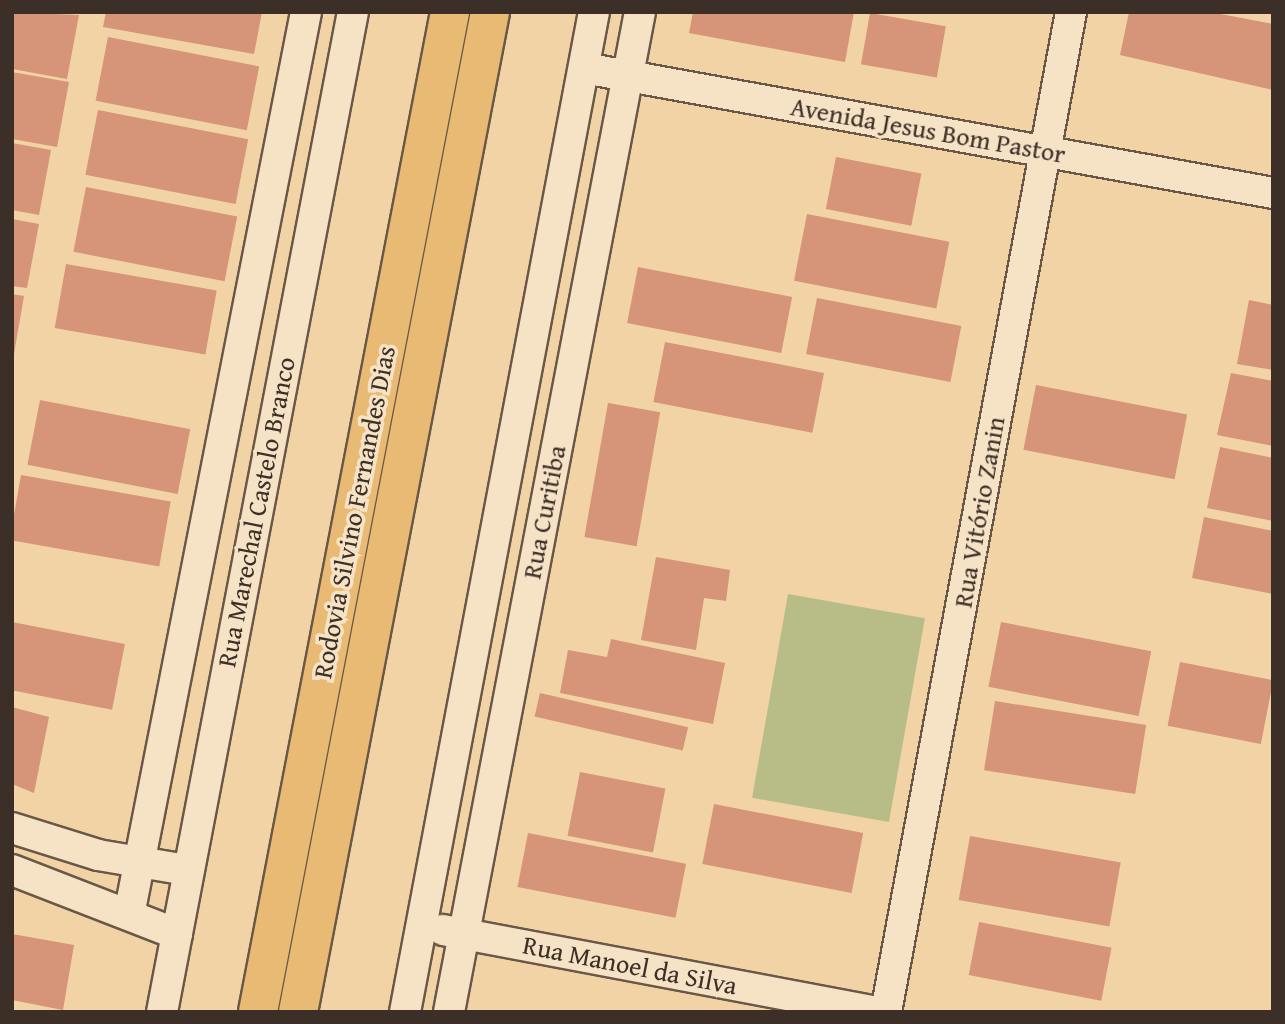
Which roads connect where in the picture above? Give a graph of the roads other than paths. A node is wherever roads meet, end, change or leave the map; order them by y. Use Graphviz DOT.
graph roads {
  1 [pos="306,12"];
  2 [pos="353,12"];
  3 [pos="432,12"];
  4 [pos="450,12"];
  5 [pos="490,12"];
  6 [pos="510,12"];
  7 [pos="594,12"];
  8 [pos="640,12"];
  9 [pos="1071,12"];
  10 [pos="584,68"];
  11 [pos="629,74"];
  12 [pos="1045,151"];
  13 [pos="1273,193"];
  14 [pos="411,218"];
  15 [pos="449,228"];
  16 [pos="12,828"];
  17 [pos="141,864"];
  18 [pos="12,870"];
  19 [pos="187,870"];
  20 [pos="130,910"];
  21 [pos="422,926"];
  22 [pos="463,933"];
  23 [pos="177,934"];
  24 [pos="162,1012"];
  25 [pos="258,1012"];
  26 [pos="298,1012"];
  27 [pos="405,1012"];
  28 [pos="449,1012"];
  29 [pos="878,1012"];
  30 [pos="886,1012"];
  1 -- 17 [label="street, Rua Marechal Castelo Branco"];
  2 -- 19 [label="street, Rua Marechal Castelo Branco"];
  3 -- 14 [label="highway"];
  4 -- 14 [label="highway, Rodovia Silvino Fernandes Dias"];
  5 -- 15 [label="highway, Rodovia Silvino Fernandes Dias"];
  6 -- 15 [label="highway"];
  7 -- 10 [label="street, Rua Curitiba"];
  8 -- 11 [label="street, Rua Curitiba"];
  9 -- 12 [label="street, Rua Vitório Zanin"];
  10 -- 11 [label="street, Avenida Jesus Bom Pastor"];
  10 -- 21 [label="street, Rua Curitiba"];
  11 -- 12 [label="street, Avenida Jesus Bom Pastor"];
  11 -- 22 [label="street, Rua Curitiba"];
  12 -- 13 [label="street, Avenida Jesus Bom Pastor"];
  12 -- 30 [label="street, Rua Vitório Zanin"];
  14 -- 25 [label="highway, Rodovia Silvino Fernandes Dias"];
  15 -- 26 [label="highway, Rodovia Silvino Fernandes Dias"];
  16 -- 17 [label="street"];
  17 -- 19 [label="street"];
  17 -- 20 [label="street, Rua Marechal Castelo Branco"];
  18 -- 20 [label="street"];
  19 -- 23 [label="street, Rua Marechal Castelo Branco"];
  20 -- 23 [label="street"];
  21 -- 22 [label="street, Rua Manoel da Silva"];
  21 -- 27 [label="street, Rua Curitiba"];
  22 -- 28 [label="street, Rua Curitiba"];
  22 -- 29 [label="street, Rua Manoel da Silva"];
  23 -- 24 [label="street, Rua Marechal Castelo Branco"];
}
